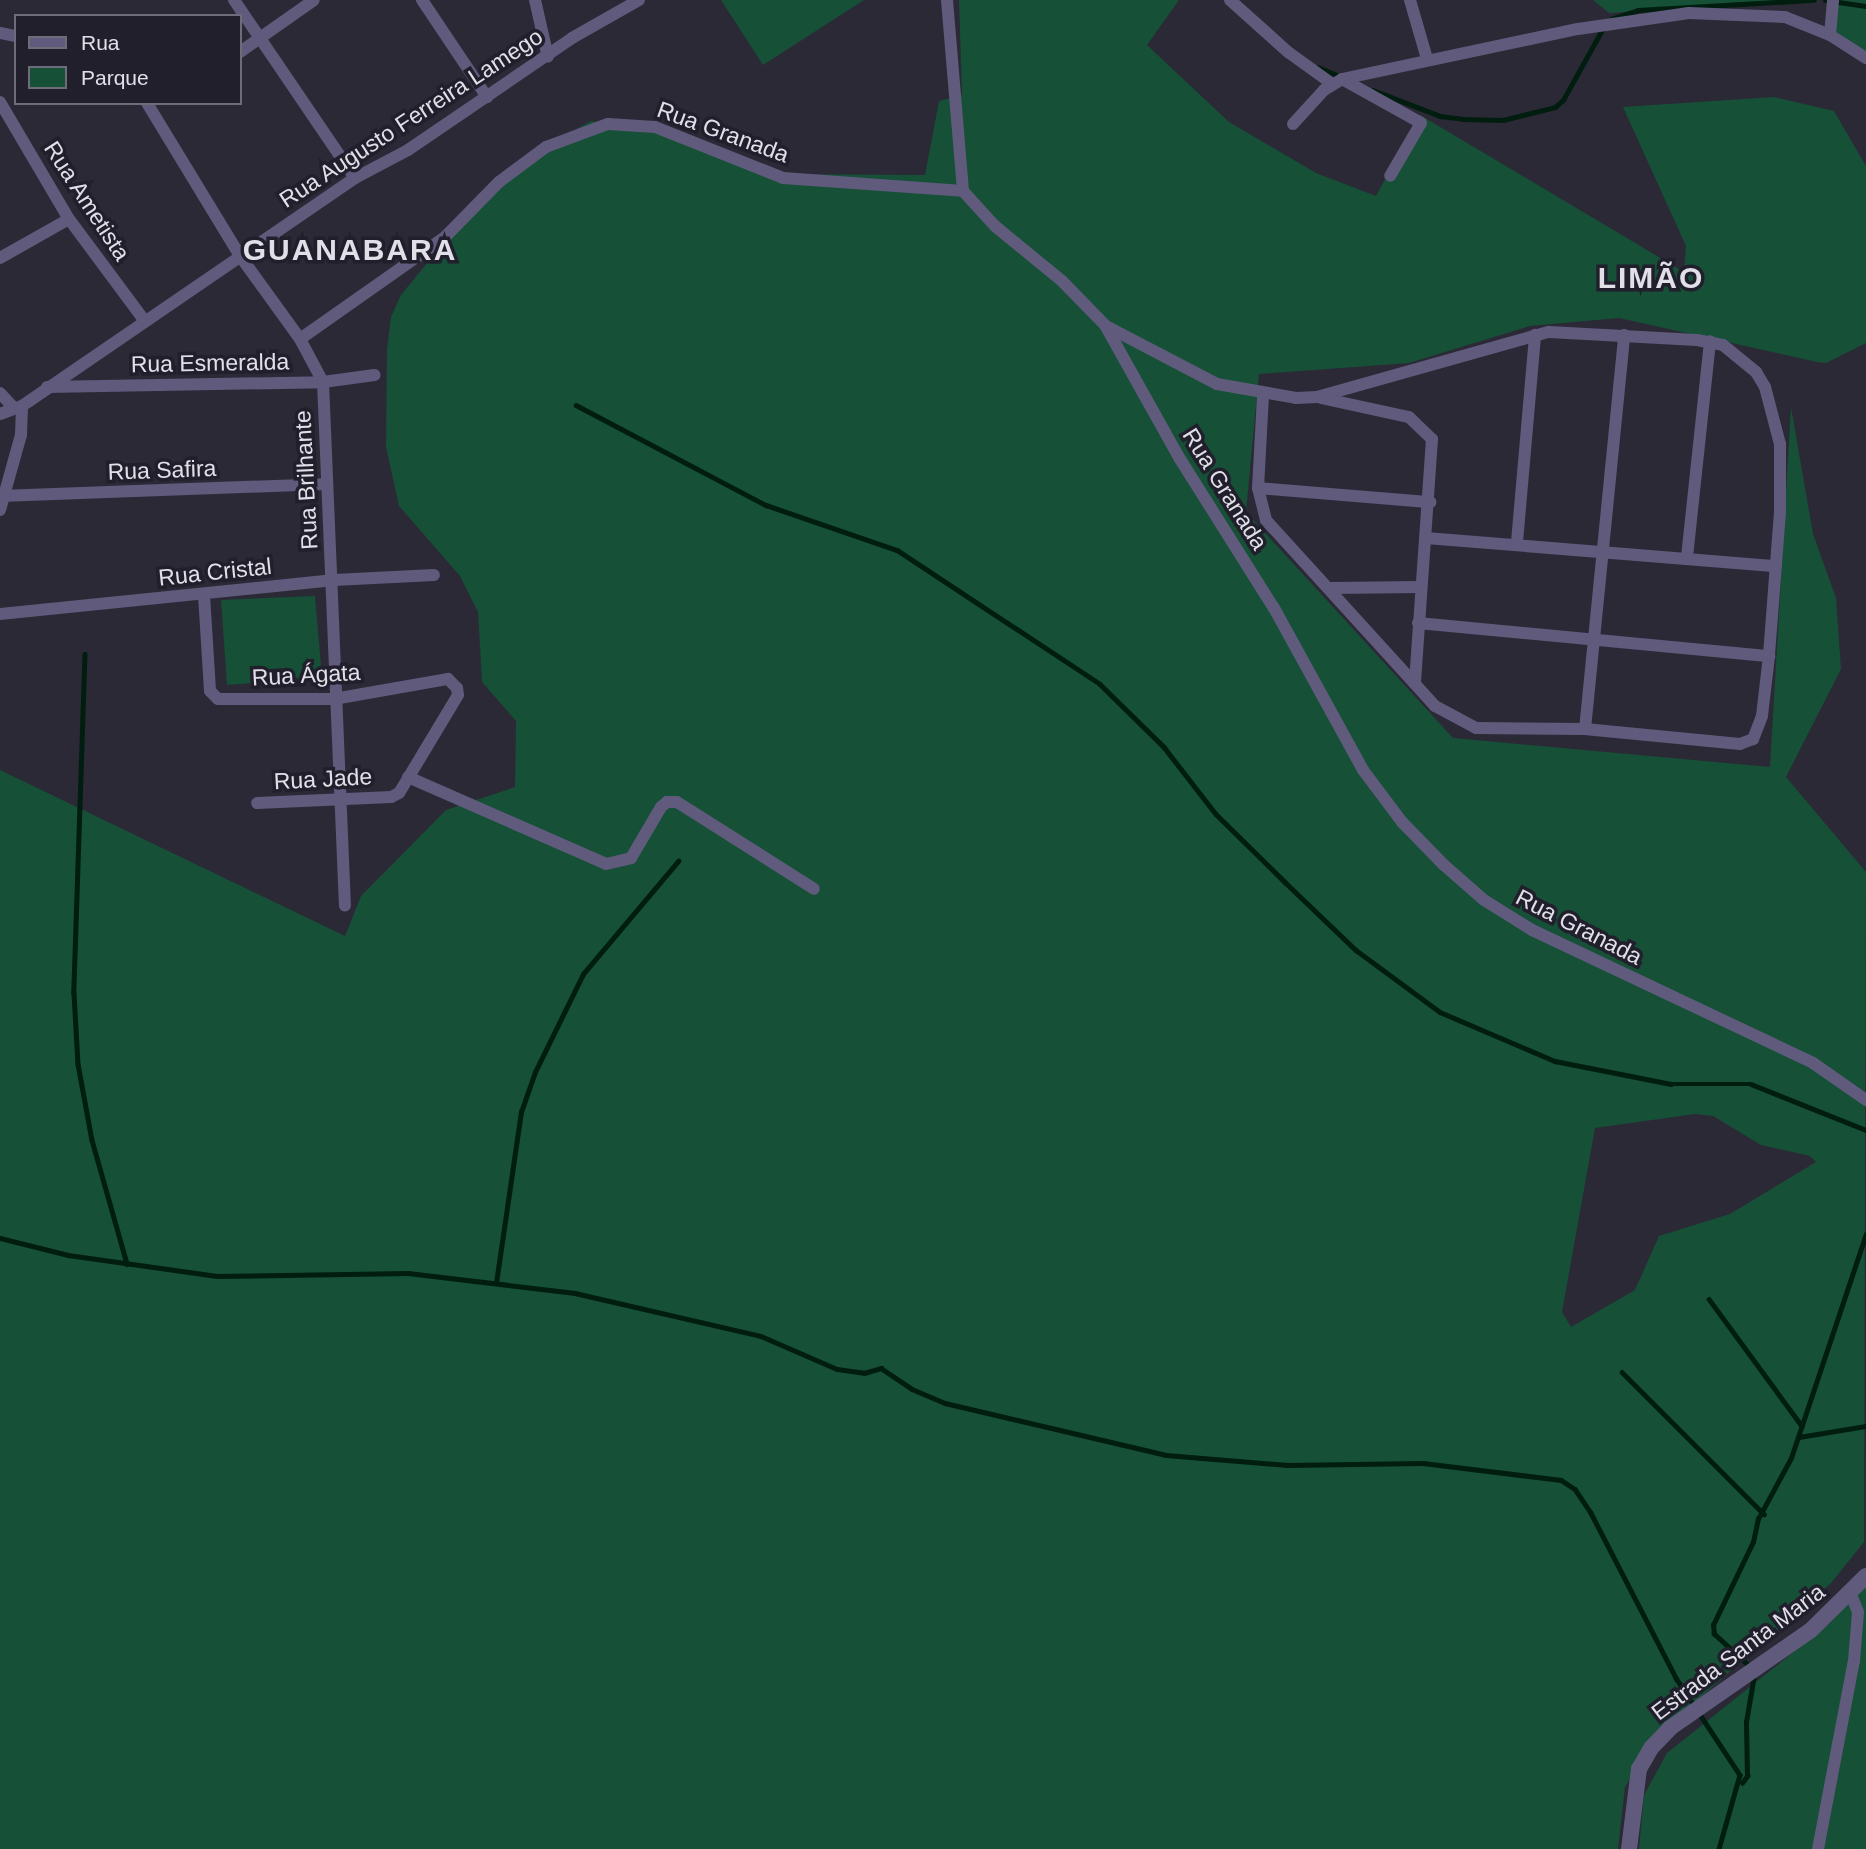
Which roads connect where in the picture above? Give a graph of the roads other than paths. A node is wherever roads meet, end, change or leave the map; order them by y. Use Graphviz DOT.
graph roads {
  1 [pos="234,0"];
  2 [pos="314,0"];
  3 [pos="422,0"];
  4 [pos="535,0"];
  5 [pos="639,0"];
  6 [pos="947,0"];
  7 [pos="1230,0"];
  8 [pos="1410,0"];
  9 [pos="1833,0"];
  10 [pos="1830,35"];
  11 [pos="261,40"];
  12 [pos="242,51"];
  13 [pos="548,57"];
  14 [pos="1866,58"];
  15 [pos="1427,60"];
  16 [pos="1336,81"];
  17 [pos="487,97"];
  18 [pos="0,102"];
  19 [pos="148,105"];
  20 [pos="1293,124"];
  21 [pos="1391,176"];
  22 [pos="355,178"];
  23 [pos="963,191"];
  24 [pos="69,219"];
  25 [pos="240,256"];
  26 [pos="0,258"];
  27 [pos="144,320"];
  28 [pos="1105,325"];
  29 [pos="1535,335"];
  30 [pos="1624,335"];
  31 [pos="300,339"];
  32 [pos="1710,341"];
  33 [pos="375,375"];
  34 [pos="323,382"];
  35 [pos="45,387"];
  36 [pos="0,393"];
  37 [pos="1263,395"];
  38 [pos="1317,397"];
  39 [pos="18,406"];
  40 [pos="0,414"];
  41 [pos="324,484"];
  42 [pos="1258,488"];
  43 [pos="1,501"];
  44 [pos="1430,502"];
  45 [pos="1426,538"];
  46 [pos="1517,542"];
  47 [pos="1601,552"];
  48 [pos="1687,557"];
  49 [pos="1776,566"];
  50 [pos="434,575"];
  51 [pos="334,580"];
  52 [pos="1421,587"];
  53 [pos="1331,588"];
  54 [pos="204,595"];
  55 [pos="0,614"];
  56 [pos="1418,624"];
  57 [pos="1591,642"];
  58 [pos="1769,656"];
  59 [pos="1416,682"];
  60 [pos="334,699"];
  61 [pos="1586,729"];
  62 [pos="408,777"];
  63 [pos="342,798"];
  64 [pos="257,803"];
  65 [pos="814,889"];
  66 [pos="345,906"];
  67 [pos="1866,1100"];
  68 [pos="1866,1576"];
  69 [pos="1851,1595"];
  70 [pos="1629,1849"];
  71 [pos="1818,1849"];
  1 -- 11 [label="street"];
  2 -- 11 [label="street"];
  3 -- 17 [label="street"];
  4 -- 13 [label="street"];
  5 -- 13 [label="street, Rua Augusto Ferreira Lamego"];
  6 -- 23 [label="street"];
  7 -- 16 [label="street"];
  8 -- 15 [label="street"];
  9 -- 10 [label="street"];
  10 -- 14 [label="street"];
  10 -- 15 [label="street"];
  11 -- 12 [label="street"];
  11 -- 22 [label="street"];
  13 -- 17 [label="street, Rua Augusto Ferreira Lamego"];
  15 -- 16 [label="street"];
  16 -- 20 [label="street"];
  16 -- 21 [label="street"];
  17 -- 22 [label="street, Rua Augusto Ferreira Lamego"];
  18 -- 24 [label="street, Rua Ametista"];
  19 -- 25 [label="street, Rua Brilhante"];
  22 -- 25 [label="street, Rua Augusto Ferreira Lamego"];
  23 -- 28 [label="street, Rua Granada"];
  23 -- 31 [label="street, Rua Granada"];
  24 -- 26 [label="street"];
  24 -- 27 [label="street, Rua Ametista"];
  25 -- 27 [label="street, Rua Augusto Ferreira Lamego"];
  25 -- 31 [label="street, Rua Brilhante"];
  27 -- 35 [label="street, Rua Augusto Ferreira Lamego"];
  28 -- 37 [label="street"];
  28 -- 67 [label="street, Rua Granada"];
  29 -- 30 [label="street"];
  29 -- 38 [label="street"];
  29 -- 46 [label="street"];
  30 -- 32 [label="street"];
  30 -- 47 [label="street"];
  31 -- 34 [label="street, Rua Brilhante"];
  32 -- 48 [label="street"];
  32 -- 49 [label="street"];
  33 -- 34 [label="street, Rua Esmeralda"];
  34 -- 35 [label="street, Rua Esmeralda"];
  34 -- 41 [label="street, Rua Brilhante"];
  35 -- 39 [label="street, Rua Augusto Ferreira Lamego"];
  36 -- 39 [label="street"];
  37 -- 38 [label="street"];
  37 -- 42 [label="street"];
  38 -- 44 [label="street"];
  39 -- 40 [label="street, Rua Augusto Ferreira Lamego"];
  39 -- 43 [label="street"];
  41 -- 43 [label="street, Rua Safira"];
  41 -- 51 [label="street, Rua Brilhante"];
  42 -- 44 [label="street"];
  42 -- 53 [label="street"];
  44 -- 45 [label="street"];
  45 -- 46 [label="street"];
  45 -- 52 [label="street"];
  46 -- 47 [label="street"];
  47 -- 48 [label="street"];
  47 -- 57 [label="street"];
  48 -- 49 [label="street"];
  49 -- 58 [label="street"];
  50 -- 51 [label="street, Rua Cristal"];
  51 -- 54 [label="street, Rua Cristal"];
  51 -- 60 [label="street, Rua Brilhante"];
  52 -- 53 [label="street"];
  52 -- 56 [label="street"];
  53 -- 59 [label="street"];
  54 -- 55 [label="street, Rua Cristal"];
  54 -- 60 [label="street, Rua Ágata"];
  56 -- 57 [label="street"];
  56 -- 59 [label="street"];
  57 -- 58 [label="street"];
  57 -- 61 [label="street"];
  58 -- 61 [label="street"];
  59 -- 61 [label="street"];
  60 -- 62 [label="street, Rua Ágata"];
  60 -- 63 [label="street, Rua Brilhante"];
  62 -- 63 [label="street, Rua Jade"];
  62 -- 65 [label="street"];
  63 -- 64 [label="street, Rua Jade"];
  63 -- 66 [label="street, Rua Brilhante"];
  68 -- 69 [label="street, Estrada Santa Maria"];
  69 -- 70 [label="street, Estrada Santa Maria"];
  69 -- 71 [label="street"];
}
